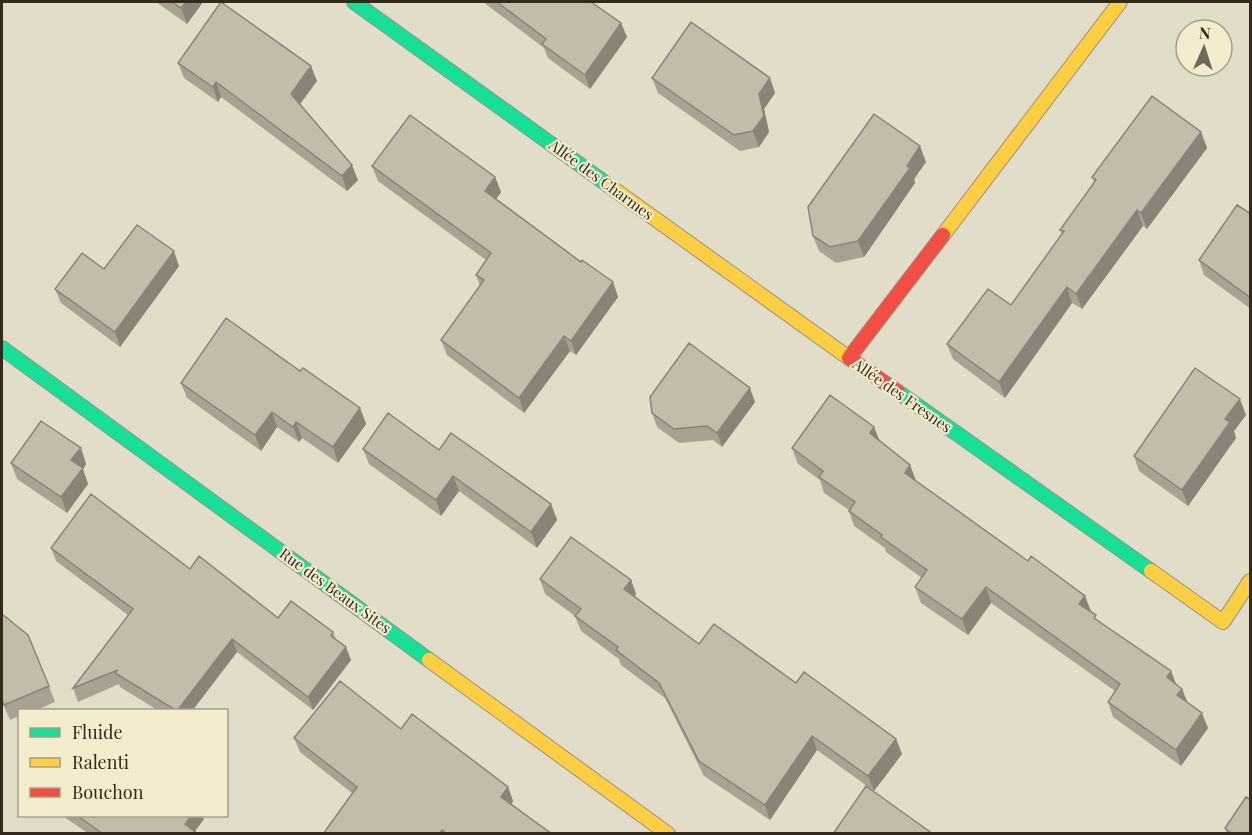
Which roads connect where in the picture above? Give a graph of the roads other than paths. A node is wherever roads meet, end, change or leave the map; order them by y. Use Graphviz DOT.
graph roads {
  1 [pos="354,2"];
  2 [pos="1120,2"];
  3 [pos="2,348"];
  4 [pos="849,358"];
  5 [pos="1251,581"];
  6 [pos="668,834"];
  1 -- 4 [label="street, Allée des Charmes"];
  2 -- 4 [label="street, Allée des Fresnes"];
  3 -- 6 [label="street, Rue des Beaux Sites"];
  4 -- 5 [label="street, Allée des Fresnes"];
}
